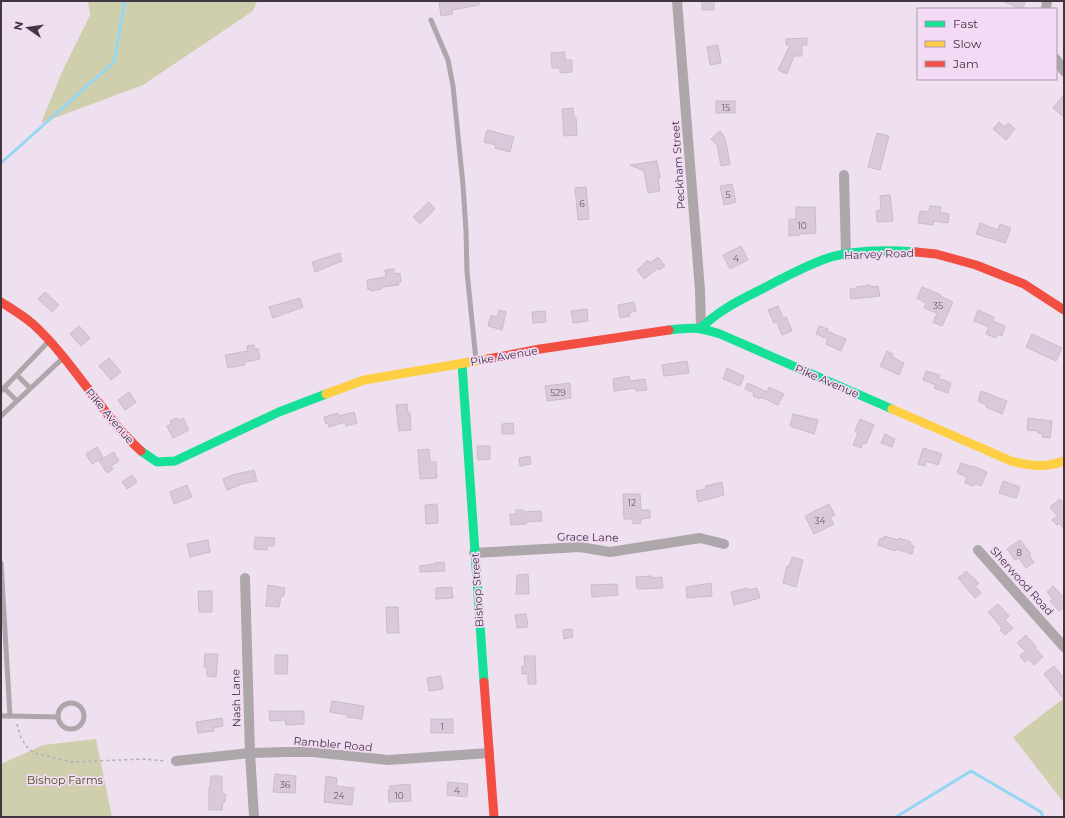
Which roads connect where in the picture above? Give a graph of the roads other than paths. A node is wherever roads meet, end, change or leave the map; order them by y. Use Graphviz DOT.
graph roads {
  1 [pos="677,1"];
  2 [pos="431,20"];
  3 [pos="1057,60"];
  4 [pos="1064,71"];
  5 [pos="844,175"];
  6 [pos="846,255"];
  7 [pos="1,302"];
  8 [pos="1064,310"];
  9 [pos="701,328"];
  10 [pos="49,341"];
  11 [pos="63,357"];
  12 [pos="476,360"];
  13 [pos="462,364"];
  14 [pos="17,375"];
  15 [pos="30,388"];
  16 [pos="2,390"];
  17 [pos="17,401"];
  18 [pos="1,416"];
  19 [pos="1062,465"];
  20 [pos="724,544"];
  21 [pos="978,550"];
  22 [pos="474,553"];
  23 [pos="1,563"];
  24 [pos="245,578"];
  25 [pos="1064,647"];
  26 [pos="1,716"];
  27 [pos="12,716"];
  28 [pos="58,717"];
  29 [pos="250,753"];
  30 [pos="489,753"];
  31 [pos="176,761"];
  32 [pos="254,817"];
  33 [pos="494,817"];
  1 -- 9 [label="street, Peckham Street"];
  2 -- 12 [label="lane"];
  3 -- 4 [label="street"];
  5 -- 6 [label="street"];
  6 -- 8 [label="street, Harvey Road"];
  6 -- 9 [label="street, Harvey Road"];
  7 -- 10 [label="street, Pike Avenue"];
  9 -- 12 [label="street, Pike Avenue"];
  9 -- 19 [label="street, Pike Avenue"];
  10 -- 11 [label="street, Pike Avenue"];
  10 -- 14 [label="lane"];
  11 -- 13 [label="street, Pike Avenue"];
  11 -- 15 [label="lane"];
  12 -- 13 [label="street, Pike Avenue"];
  13 -- 22 [label="street, Bishop Street"];
  14 -- 15 [label="lane"];
  14 -- 16 [label="lane"];
  15 -- 17 [label="lane"];
  16 -- 17 [label="lane"];
  17 -- 18 [label="lane"];
  20 -- 22 [label="street, Grace Lane"];
  21 -- 25 [label="street, Sherwood Road"];
  22 -- 30 [label="street, Bishop Street"];
  23 -- 27 [label="lane"];
  24 -- 29 [label="street, Nash Lane"];
  26 -- 27 [label="lane"];
  27 -- 28 [label="lane"];
  28 -- 28 [label="lane"];
  29 -- 30 [label="street, Rambler Road"];
  29 -- 31 [label="street, Rambler Road"];
  29 -- 32 [label="street, Nash Lane"];
  30 -- 33 [label="street, Bishop Street"];
}
